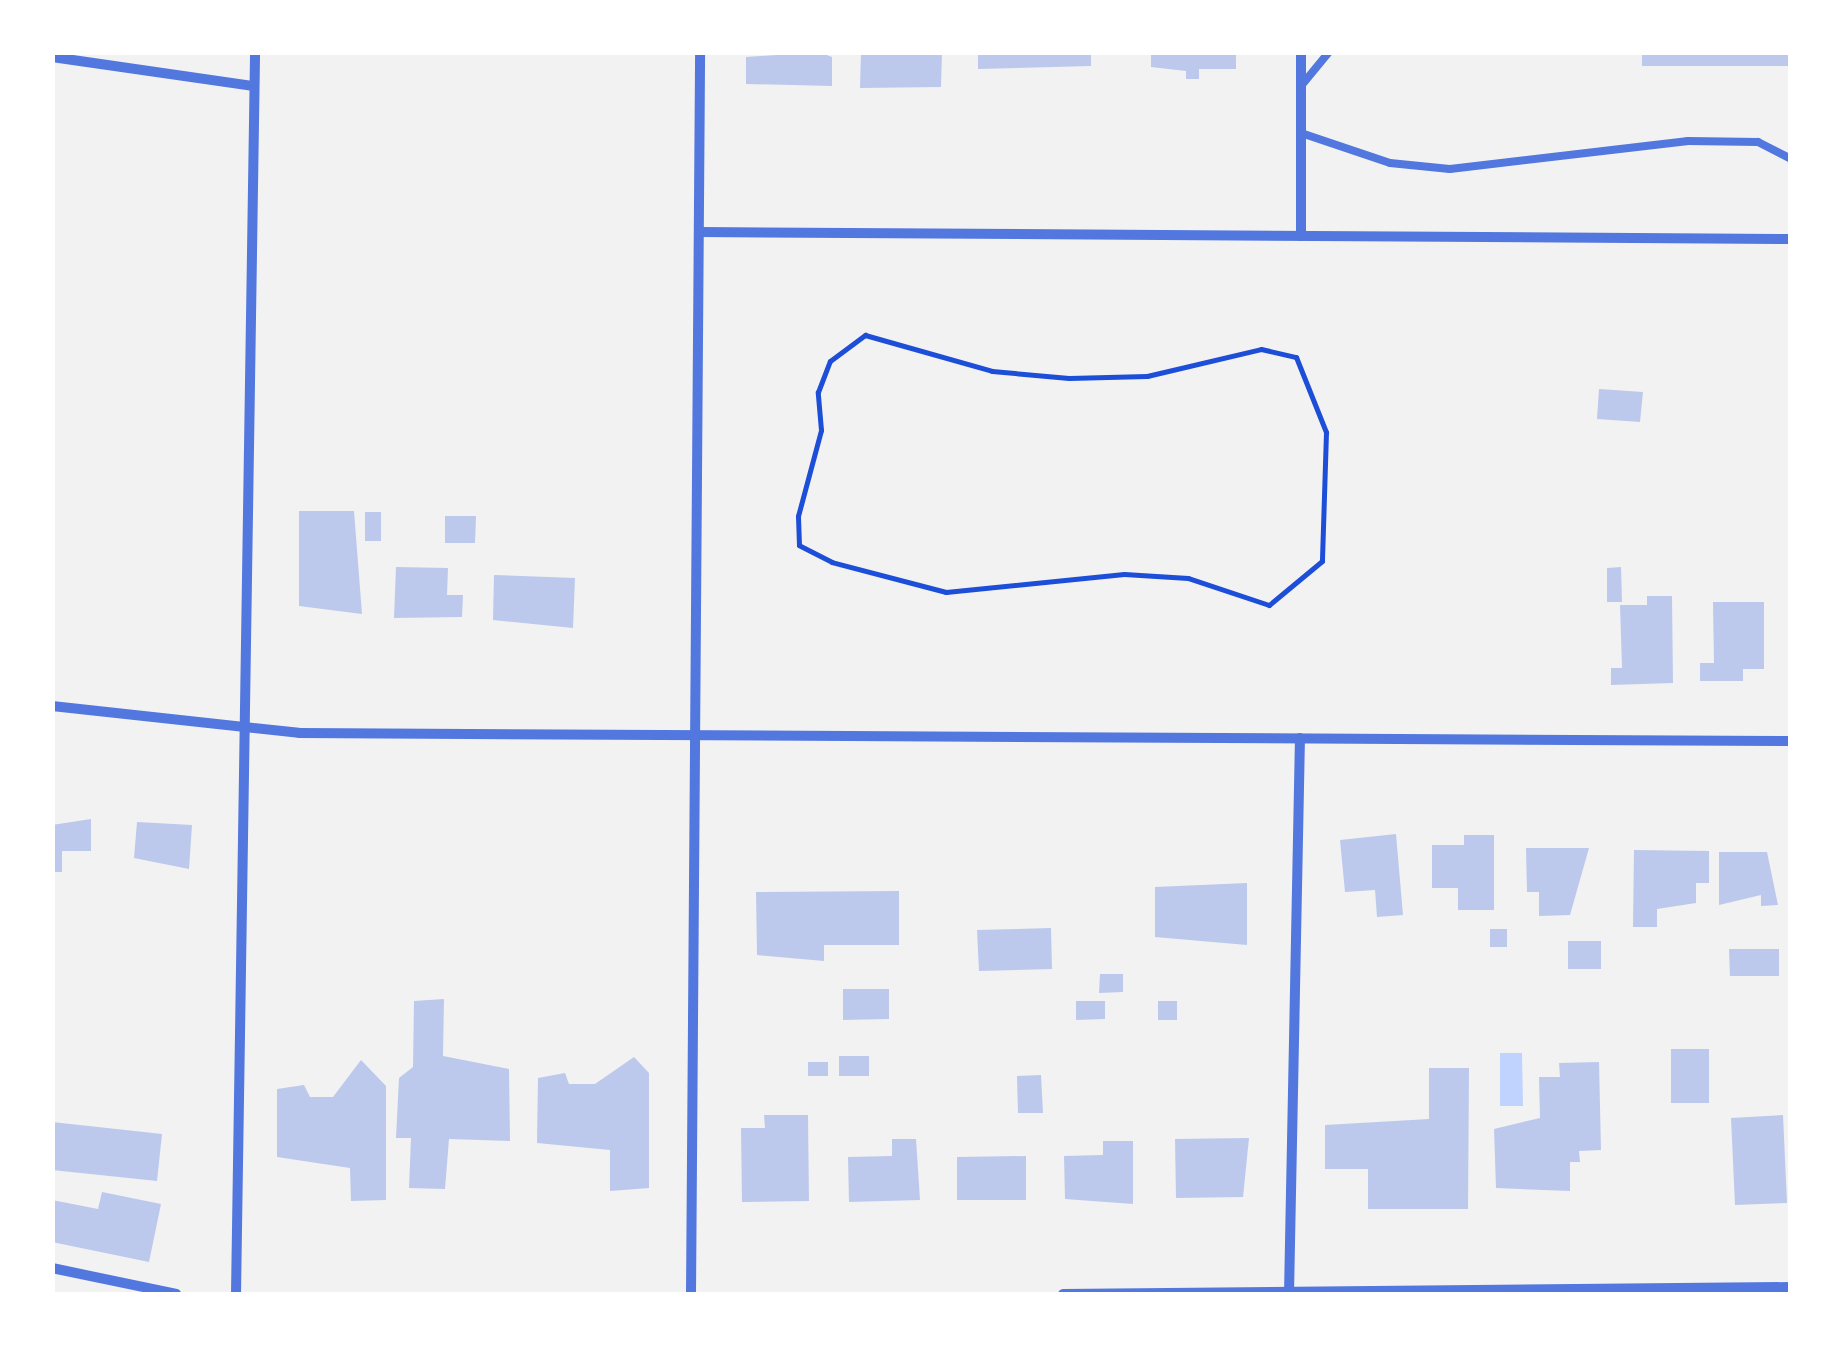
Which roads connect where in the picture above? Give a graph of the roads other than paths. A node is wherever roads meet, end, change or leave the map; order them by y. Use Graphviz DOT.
graph roads {
  1 [pos="254,52"];
  2 [pos="700,52"];
  3 [pos="1301,52"];
  4 [pos="1329,52"];
  5 [pos="52,56"];
  6 [pos="254,86"];
  7 [pos="1301,86"];
  8 [pos="1301,133"];
  9 [pos="1790,158"];
  10 [pos="700,232"];
  11 [pos="1301,236"];
  12 [pos="1790,238"];
  13 [pos="52,706"];
  14 [pos="244,728"];
  15 [pos="695,735"];
  16 [pos="1300,738"];
  17 [pos="1790,741"];
  18 [pos="52,1268"];
  19 [pos="1790,1287"];
  20 [pos="1289,1293"];
  21 [pos="176,1294"];
  22 [pos="236,1294"];
  23 [pos="690,1294"];
  24 [pos="1063,1294"];
  1 -- 6 [label="street"];
  2 -- 10 [label="street"];
  3 -- 7 [label="street"];
  4 -- 7 [label="lane"];
  5 -- 6 [label="street"];
  6 -- 14 [label="street"];
  7 -- 8 [label="street"];
  8 -- 9 [label="lane"];
  8 -- 11 [label="street"];
  10 -- 11 [label="street"];
  10 -- 15 [label="street"];
  11 -- 12 [label="street"];
  13 -- 14 [label="street"];
  14 -- 15 [label="street"];
  14 -- 22 [label="street"];
  15 -- 16 [label="street"];
  15 -- 23 [label="street"];
  16 -- 17 [label="street"];
  16 -- 20 [label="street"];
  18 -- 21 [label="street"];
  19 -- 20 [label="street"];
  20 -- 24 [label="street"];
}
